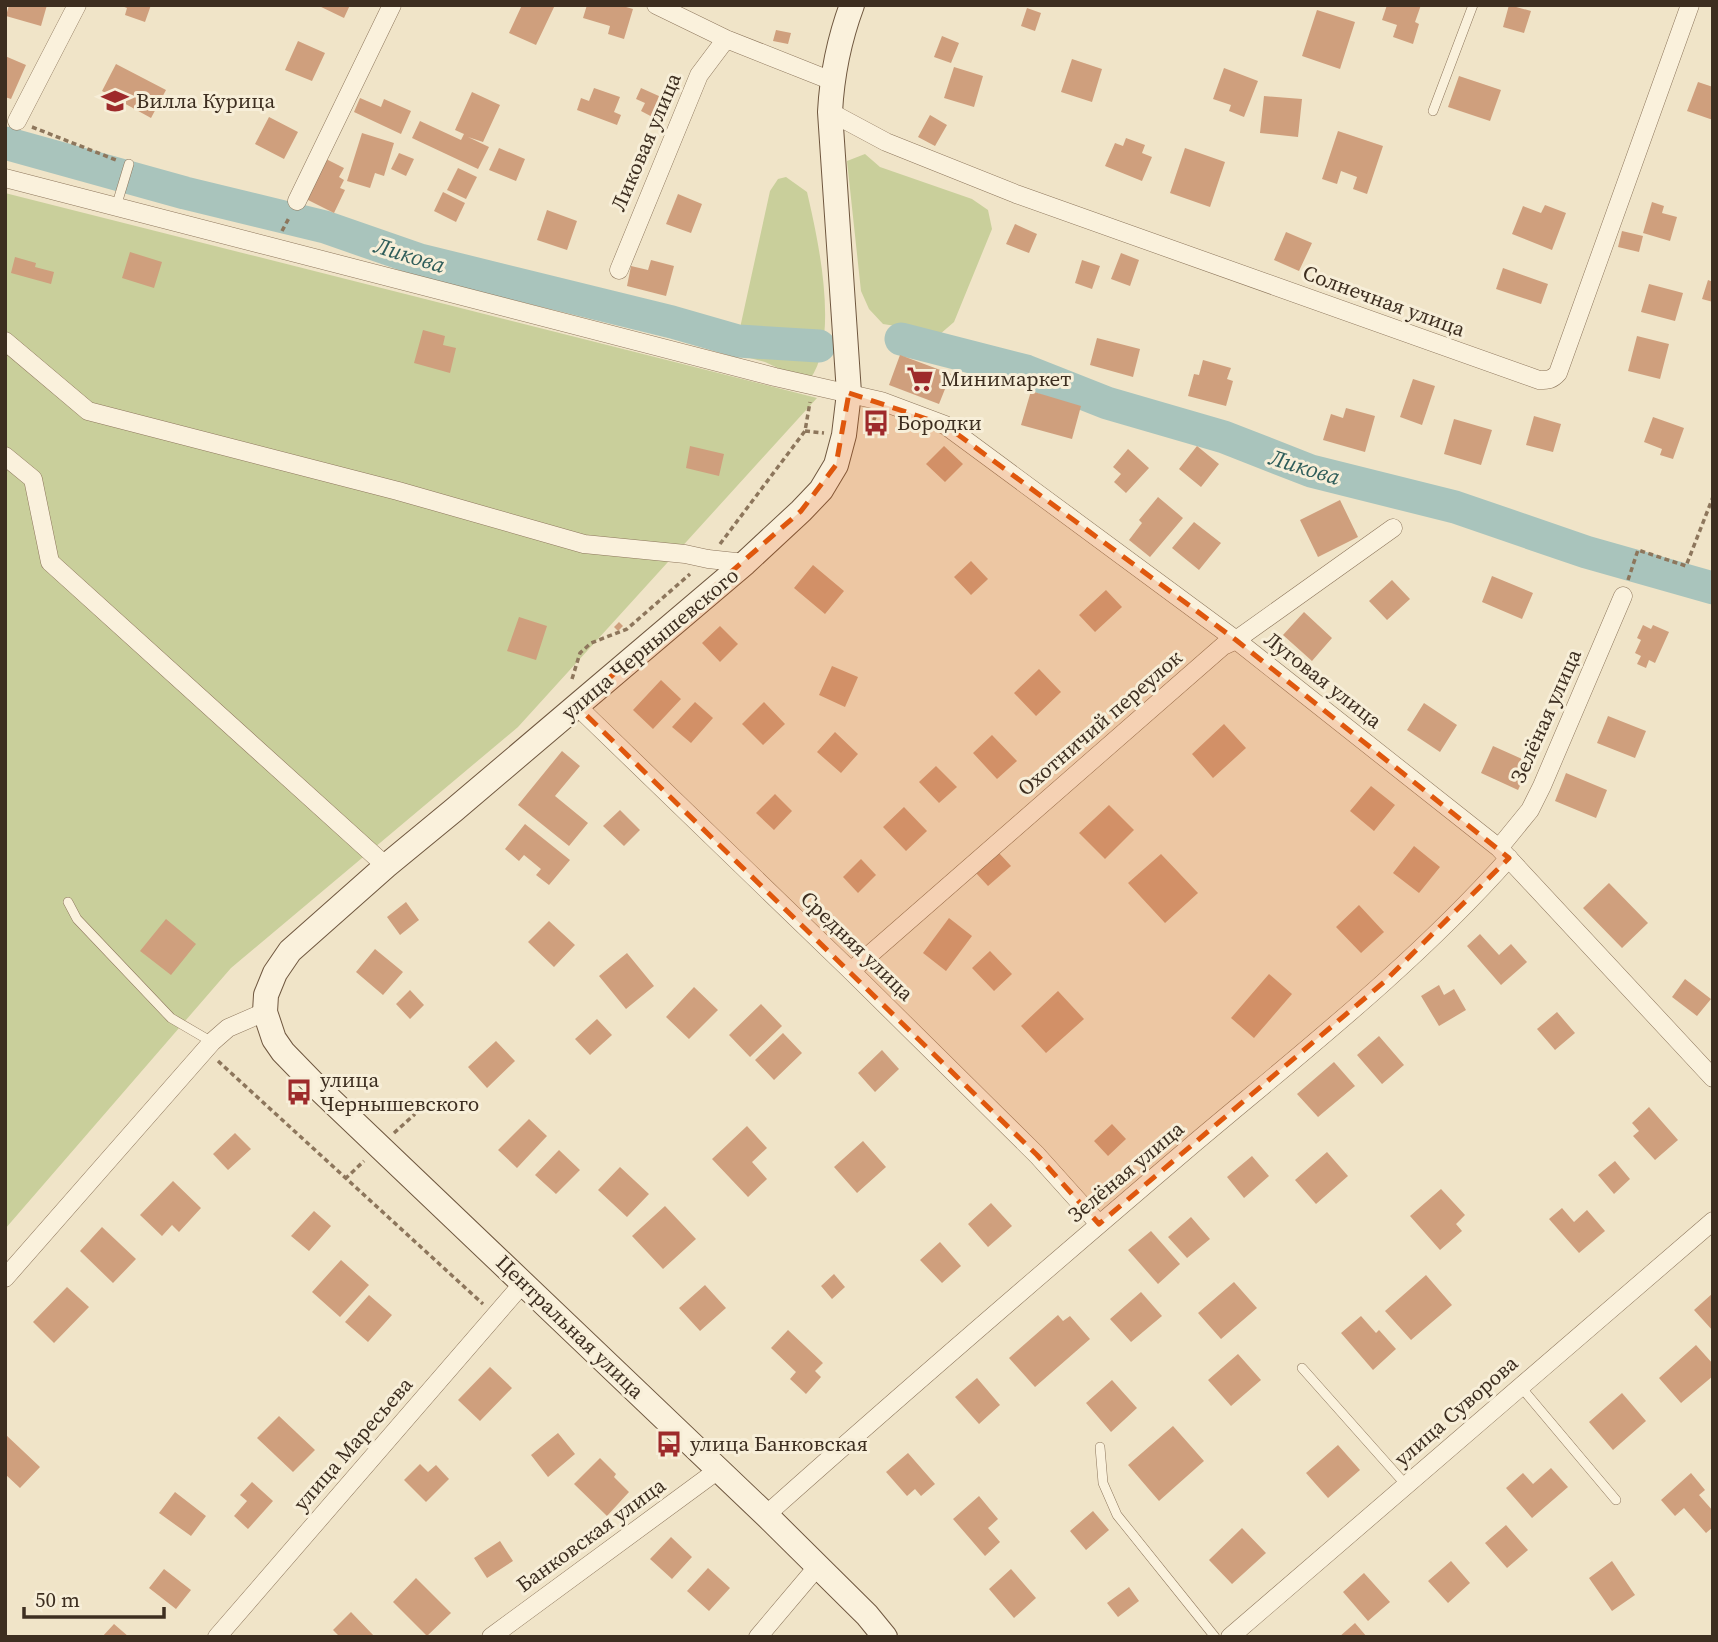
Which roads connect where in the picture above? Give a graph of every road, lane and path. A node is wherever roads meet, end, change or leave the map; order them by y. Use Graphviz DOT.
graph roads {
  1 [pos="77,5"];
  2 [pos="392,5"];
  3 [pos="656,5"];
  4 [pos="852,5"];
  5 [pos="1473,5"];
  6 [pos="1690,5"];
  7 [pos="726,39"];
  8 [pos="832,84"];
  9 [pos="1433,111"];
  10 [pos="830,112"];
  11 [pos="17,121"];
  12 [pos="129,164"];
  13 [pos="5,178"];
  14 [pos="118,199"];
  15 [pos="297,201"];
  16 [pos="619,270"];
  17 [pos="5,341"];
  18 [pos="814,386"];
  19 [pos="849,393"];
  20 [pos="5,456"];
  21 [pos="1713,497"];
  22 [pos="1393,528"];
  23 [pos="708,559"];
  24 [pos="745,563"];
  25 [pos="1630,574"];
  26 [pos="1623,596"];
  27 [pos="1236,640"];
  28 [pos="572,678"];
  29 [pos="577,706"];
  30 [pos="1504,853"];
  31 [pos="386,866"];
  32 [pos="68,902"];
  33 [pos="851,971"];
  34 [pos="265,1012"];
  35 [pos="209,1046"];
  36 [pos="1712,1075"];
  37 [pos="415,1114"];
  38 [pos="388,1139"];
  39 [pos="369,1157"];
  40 [pos="345,1179"];
  41 [pos="1713,1221"];
  42 [pos="1099,1224"];
  43 [pos="7,1272"];
  44 [pos="524,1282"];
  45 [pos="495,1314"];
  46 [pos="1302,1368"];
  47 [pos="1520,1386"];
  48 [pos="1100,1447"];
  49 [pos="718,1470"];
  50 [pos="1406,1485"];
  51 [pos="1616,1500"];
  52 [pos="766,1515"];
  53 [pos="818,1566"];
  54 [pos="217,1637"];
  55 [pos="491,1637"];
  56 [pos="758,1637"];
  57 [pos="884,1637"];
  58 [pos="1215,1637"];
  59 [pos="1230,1637"];
  1 -- 11 [label="street"];
  2 -- 15 [label="street"];
  3 -- 7 [label="street"];
  4 -- 8 [label="street"];
  5 -- 9 [label="lane"];
  6 -- 10 [label="street, Солнечная улица"];
  7 -- 8 [label="street"];
  7 -- 16 [label="street, Ликовая улица"];
  8 -- 10 [label="street, улица Чернышевского"];
  10 -- 19 [label="street, улица Чернышевского"];
  11 -- 12 [label="path"];
  12 -- 14 [label="lane"];
  13 -- 14 [label="street, Луговая улица"];
  14 -- 18 [label="street, Луговая улица"];
  17 -- 23 [label="street"];
  18 -- 19 [label="street, Луговая улица"];
  18 -- 23 [label="path"];
  19 -- 24 [label="street, улица Чернышевского"];
  19 -- 27 [label="street, Луговая улица"];
  20 -- 31 [label="street"];
  21 -- 25 [label="path"];
  22 -- 27 [label="street, Охотничий переулок"];
  23 -- 24 [label="street"];
  23 -- 28 [label="path"];
  24 -- 29 [label="street, улица Чернышевского"];
  26 -- 30 [label="street, Зелёная улица"];
  27 -- 30 [label="street, Луговая улица"];
  27 -- 33 [label="street, Охотничий переулок"];
  29 -- 31 [label="street, улица Чернышевского"];
  29 -- 33 [label="street, Средняя улица"];
  30 -- 36 [label="street, Луговая улица"];
  30 -- 42 [label="street, Зелёная улица"];
  31 -- 34 [label="street, улица Чернышевского"];
  32 -- 35 [label="lane"];
  33 -- 42 [label="street, Средняя улица"];
  34 -- 35 [label="street"];
  34 -- 44 [label="street, Центральная улица"];
  35 -- 40 [label="path"];
  35 -- 43 [label="street"];
  37 -- 38 [label="path"];
  39 -- 40 [label="path"];
  40 -- 45 [label="path"];
  41 -- 47 [label="street, улица Суворова"];
  42 -- 52 [label="street, Зелёная улица"];
  44 -- 45 [label="street, улица Маресьева"];
  44 -- 49 [label="street, Центральная улица"];
  45 -- 54 [label="street, улица Маресьева"];
  46 -- 50 [label="lane"];
  47 -- 50 [label="street, улица Суворова"];
  47 -- 51 [label="lane"];
  48 -- 58 [label="lane"];
  49 -- 52 [label="street, Центральная улица"];
  49 -- 55 [label="street, Банковская улица"];
  50 -- 59 [label="street, улица Суворова"];
  52 -- 53 [label="street, Центральная улица"];
  53 -- 56 [label="street"];
  53 -- 57 [label="street, Центральная улица"];
}
